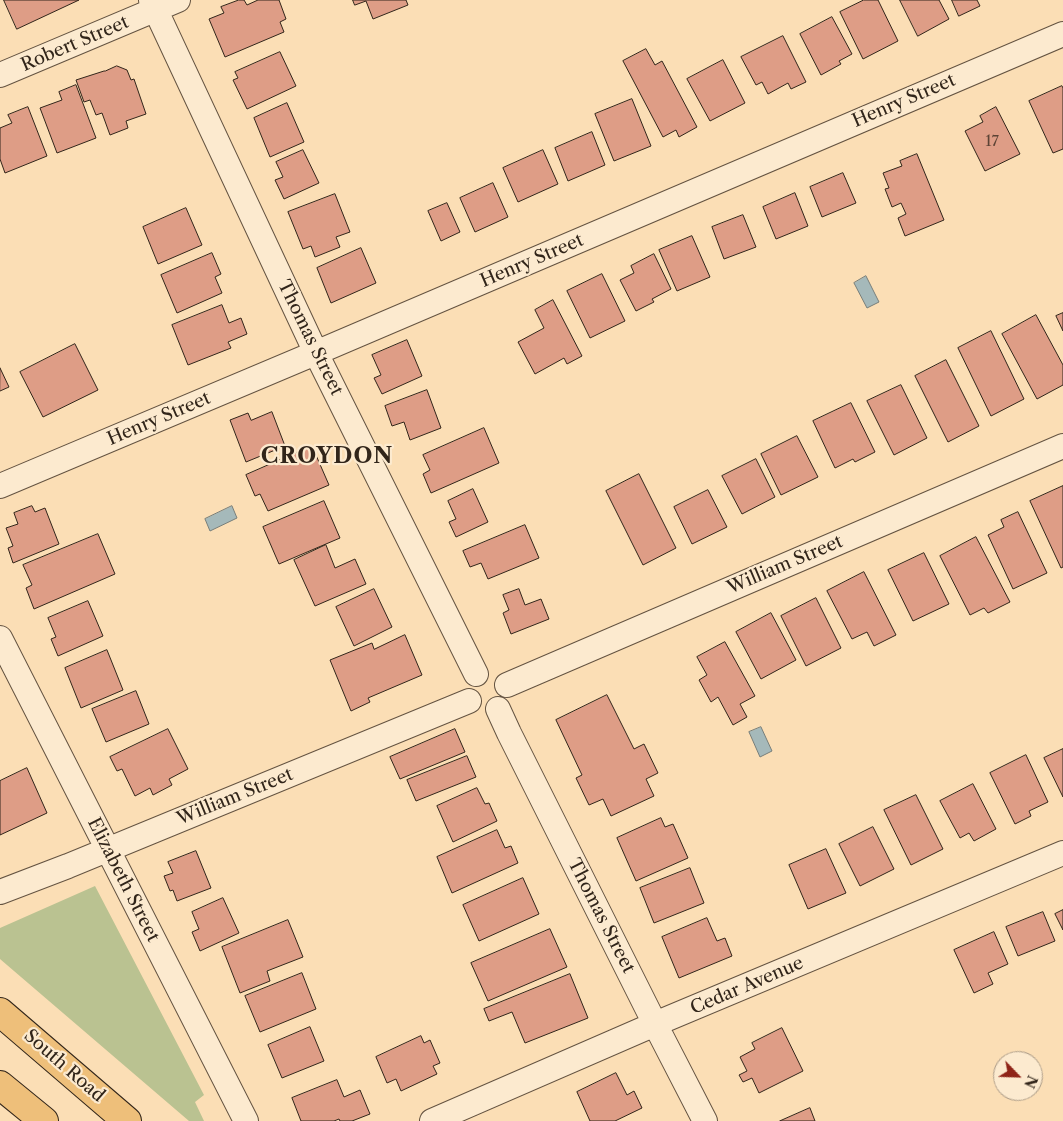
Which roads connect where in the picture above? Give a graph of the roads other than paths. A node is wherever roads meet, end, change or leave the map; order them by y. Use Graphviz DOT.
graph roads {
  1 [pos="178,0"];
  2 [pos="153,5"];
  3 [pos="1063,34"];
  4 [pos="0,76"];
  5 [pos="316,353"];
  6 [pos="1063,446"];
  7 [pos="0,486"];
  8 [pos="0,638"];
  9 [pos="476,674"];
  10 [pos="508,685"];
  11 [pos="469,701"];
  12 [pos="498,709"];
  13 [pos="107,850"];
  14 [pos="1063,853"];
  15 [pos="0,892"];
  16 [pos="0,1012"];
  17 [pos="655,1024"];
  18 [pos="0,1085"];
  19 [pos="44,1121"];
  20 [pos="128,1121"];
  21 [pos="246,1121"];
  22 [pos="432,1121"];
  23 [pos="705,1121"];
  1 -- 2 [label="street, Robert Street"];
  2 -- 4 [label="street, Robert Street"];
  2 -- 5 [label="street, Thomas Street"];
  3 -- 5 [label="street, Henry Street"];
  5 -- 7 [label="street, Henry Street"];
  5 -- 9 [label="street, Thomas Street"];
  6 -- 10 [label="street, William Street"];
  8 -- 13 [label="street, Elizabeth Street"];
  9 -- 10 [label="street"];
  9 -- 11 [label="street"];
  10 -- 12 [label="street"];
  11 -- 12 [label="street"];
  11 -- 13 [label="street, William Street"];
  12 -- 17 [label="street, Thomas Street"];
  13 -- 15 [label="street, William Street"];
  13 -- 21 [label="street, Elizabeth Street"];
  14 -- 17 [label="street, Cedar Avenue"];
  16 -- 20 [label="main road, South Road"];
  17 -- 22 [label="street, Cedar Avenue"];
  17 -- 23 [label="street, Thomas Street"];
  18 -- 19 [label="main road"];
}
